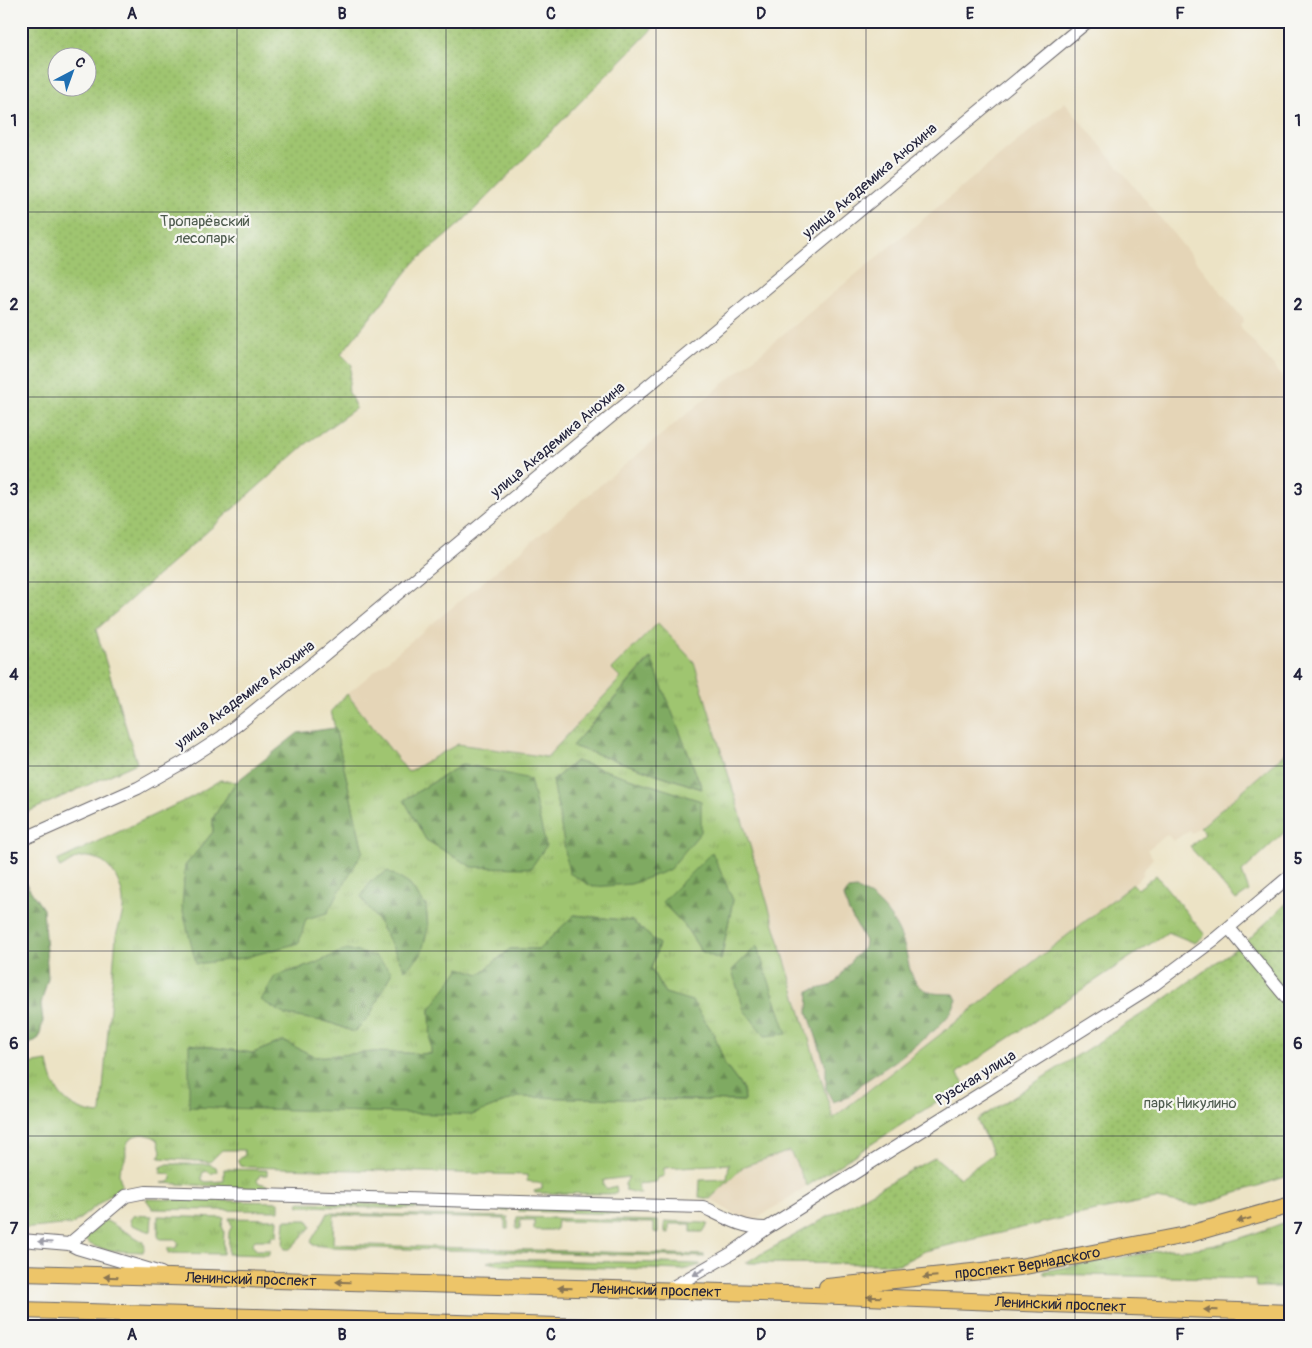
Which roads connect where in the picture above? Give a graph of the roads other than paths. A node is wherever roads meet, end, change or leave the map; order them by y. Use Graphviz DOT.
graph roads {
  1 [pos="1088,21"];
  2 [pos="21,840"];
  3 [pos="1291,875"];
  4 [pos="1229,928"];
  5 [pos="1291,1003"];
  6 [pos="1291,1205"];
  7 [pos="767,1228"];
  8 [pos="21,1240"];
  9 [pos="69,1244"];
  10 [pos="21,1273"];
  11 [pos="182,1279"];
  12 [pos="666,1291"];
  13 [pos="760,1293"];
  14 [pos="21,1310"];
  15 [pos="1291,1313"];
  16 [pos="338,1319"];
  17 [pos="362,1327"];
  18 [pos="590,1327"];
  1 -- 2 [label="street, улица Академика Анохина"];
  3 -- 4 [label="street, Рузская улица"];
  4 -- 5 [label="street"];
  4 -- 7 [label="street, Рузская улица"];
  6 -- 13 [label="main road, проспект Вернадского, one-way"];
  7 -- 9 [label="street"];
  7 -- 12 [label="street, Рузская улица, one-way"];
  9 -- 8 [label="street, one-way"];
  9 -- 11 [label="street"];
  11 -- 10 [label="main road, Ленинский проспект, one-way"];
  12 -- 11 [label="main road, Ленинский проспект, one-way"];
  12 -- 13 [label="main road, Ленинский проспект"];
  15 -- 13 [label="main road, Ленинский проспект, one-way"];
  14 -- 16 [label="main road"];
  16 -- 17 [label="main road"];
  16 -- 18 [label="main road"];
}
